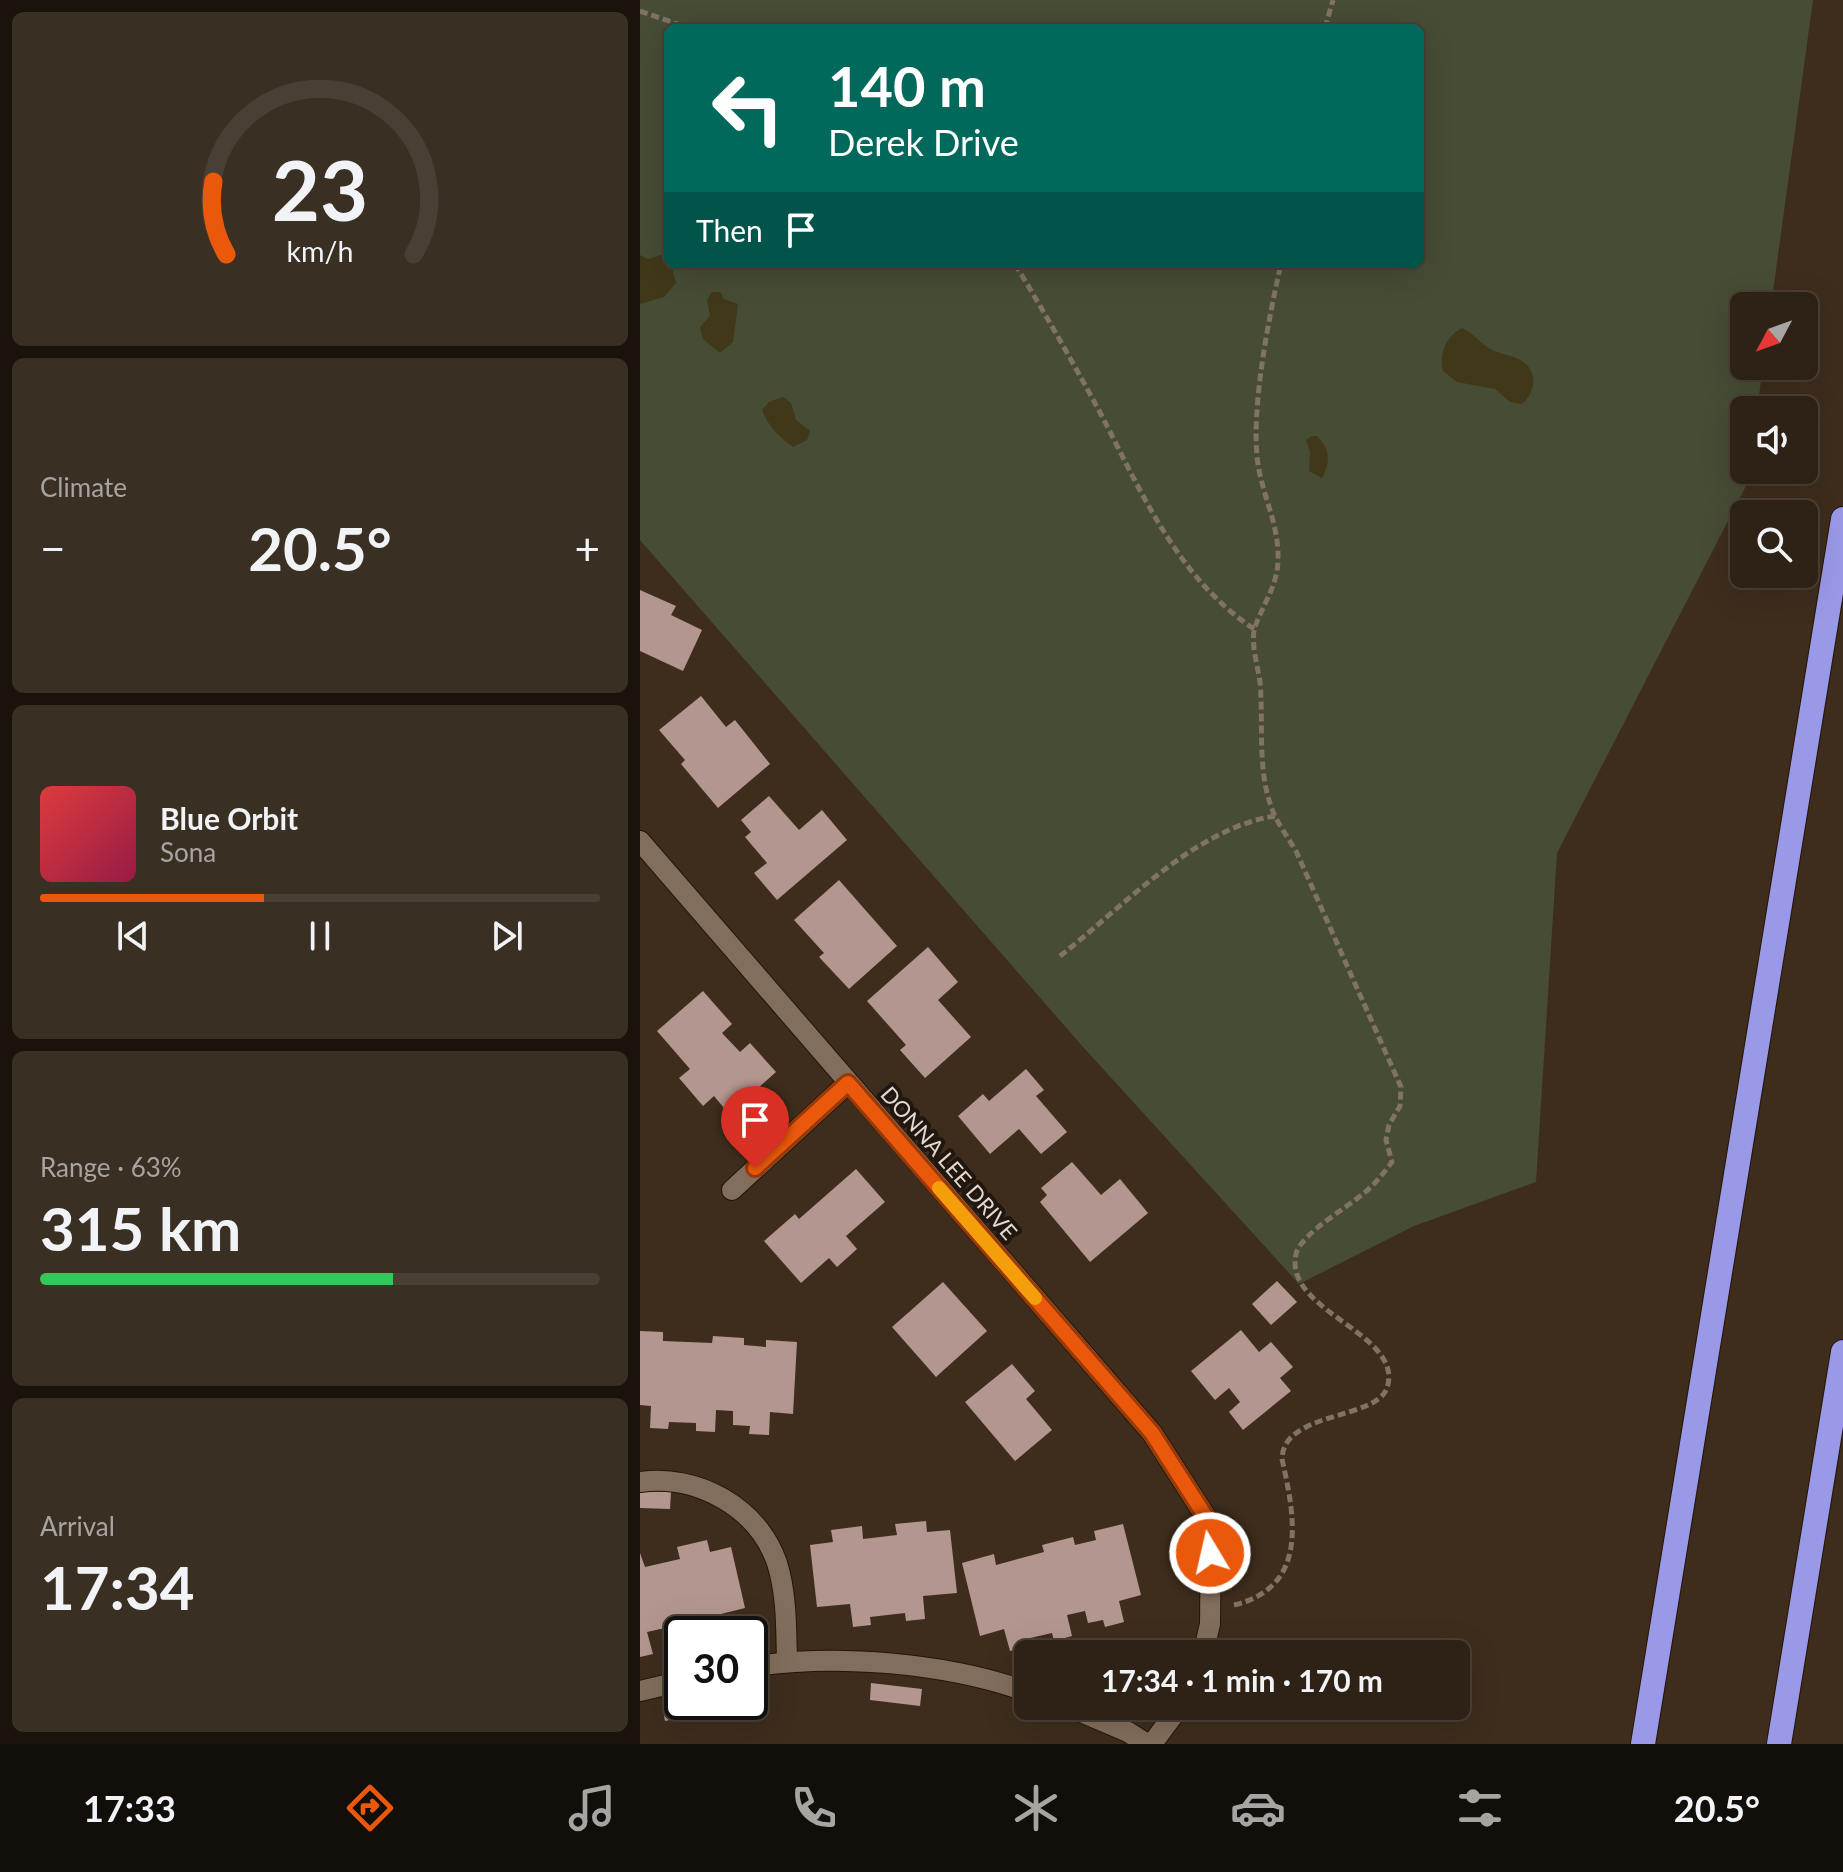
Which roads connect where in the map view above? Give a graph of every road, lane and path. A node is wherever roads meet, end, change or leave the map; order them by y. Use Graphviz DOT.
graph roads {
  1 [pos="1333,0"];
  2 [pos="640,11"];
  3 [pos="677,24"];
  4 [pos="1326,24"];
  5 [pos="1017,268"];
  6 [pos="1280,268"];
  7 [pos="1843,519"];
  8 [pos="1254,629"];
  9 [pos="1275,816"];
  10 [pos="640,841"];
  11 [pos="1060,956"];
  12 [pos="848,1083"];
  13 [pos="732,1190"];
  14 [pos="1843,1352"];
  15 [pos="640,1482"];
  16 [pos="1210,1609"];
  17 [pos="1205,1640"];
  18 [pos="787,1661"];
  19 [pos="768,1664"];
  20 [pos="664,1685"];
  21 [pos="1014,1688"];
  22 [pos="640,1691"];
  23 [pos="1097,1720"];
  24 [pos="1169,1720"];
  25 [pos="1149,1744"];
  26 [pos="1643,1744"];
  27 [pos="1779,1744"];
  1 -- 4 [label="path"];
  2 -- 3 [label="path"];
  5 -- 8 [label="path"];
  6 -- 8 [label="path"];
  7 -- 26 [label="highway"];
  8 -- 9 [label="path"];
  9 -- 11 [label="path"];
  9 -- 16 [label="path"];
  10 -- 12 [label="street, DONNA LEE DRIVE"];
  12 -- 13 [label="street"];
  12 -- 16 [label="street, DONNA LEE DRIVE"];
  14 -- 27 [label="highway"];
  15 -- 18 [label="street"];
  16 -- 17 [label="street"];
  18 -- 19 [label="street"];
  18 -- 21 [label="street"];
  20 -- 22 [label="street"];
  23 -- 25 [label="street"];
  24 -- 25 [label="street"];
}
